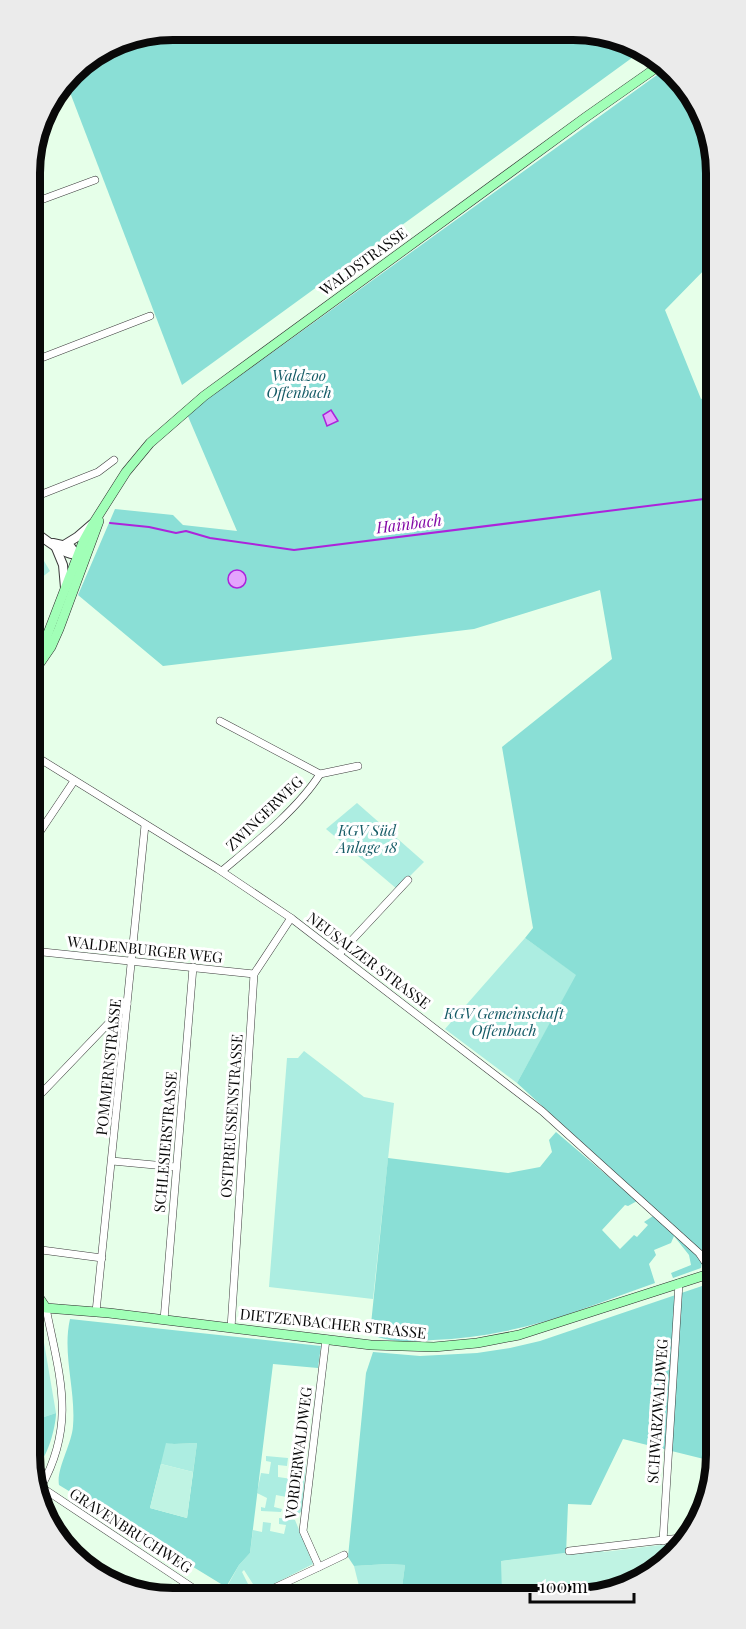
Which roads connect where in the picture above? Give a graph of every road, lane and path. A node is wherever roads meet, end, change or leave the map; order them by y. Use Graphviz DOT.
graph roads {
  1 [pos="654,69"];
  2 [pos="95,180"];
  3 [pos="41,200"];
  4 [pos="150,316"];
  5 [pos="41,358"];
  6 [pos="114,460"];
  7 [pos="41,495"];
  8 [pos="105,506"];
  9 [pos="93,524"];
  10 [pos="41,536"];
  11 [pos="52,543"];
  12 [pos="64,544"];
  13 [pos="83,554"];
  14 [pos="65,588"];
  15 [pos="41,649"];
  16 [pos="41,661"];
  17 [pos="220,721"];
  18 [pos="41,759"];
  19 [pos="358,765"];
  20 [pos="320,774"];
  21 [pos="74,781"];
  22 [pos="145,825"];
  23 [pos="40,831"];
  24 [pos="222,871"];
  25 [pos="408,880"];
  26 [pos="291,918"];
  27 [pos="40,951"];
  28 [pos="339,954"];
  29 [pos="132,961"];
  30 [pos="194,967"];
  31 [pos="254,974"];
  32 [pos="128,1003"];
  33 [pos="40,1094"];
  34 [pos="112,1161"];
  35 [pos="176,1167"];
  36 [pos="40,1250"];
  37 [pos="102,1258"];
  38 [pos="705,1261"];
  39 [pos="705,1275"];
  40 [pos="679,1283"];
  41 [pos="40,1299"];
  42 [pos="46,1308"];
  43 [pos="96,1312"];
  44 [pos="164,1320"];
  45 [pos="231,1328"];
  46 [pos="326,1339"];
  47 [pos="43,1476"];
  48 [pos="45,1490"];
  49 [pos="676,1539"];
  50 [pos="663,1540"];
  51 [pos="569,1551"];
  52 [pos="345,1555"];
  53 [pos="319,1567"];
  54 [pos="193,1588"];
  55 [pos="274,1588"];
  1 -- 8 [label="main road, WALDSTRASSE"];
  2 -- 3 [label="street"];
  4 -- 5 [label="street"];
  6 -- 7 [label="street"];
  8 -- 9 [label="main road, WALDSTRASSE"];
  8 -- 13 [label="main road, WALDSTRASSE"];
  9 -- 12 [label="street"];
  9 -- 13 [label="main road, WALDSTRASSE"];
  10 -- 11 [label="street"];
  11 -- 12 [label="street"];
  11 -- 13 [label="street"];
  11 -- 14 [label="street"];
  12 -- 13 [label="street"];
  13 -- 14 [label="main road, WALDSTRASSE"];
  13 -- 16 [label="main road, WALDSTRASSE"];
  14 -- 15 [label="main road, WALDSTRASSE"];
  17 -- 20 [label="street"];
  18 -- 21 [label="street, NEUSALZER STRASSE"];
  19 -- 20 [label="street, ZWINGERWEG"];
  20 -- 24 [label="street, ZWINGERWEG"];
  21 -- 22 [label="street, NEUSALZER STRASSE"];
  21 -- 23 [label="street"];
  22 -- 24 [label="street, NEUSALZER STRASSE"];
  22 -- 29 [label="street, POMMERNSTRASSE"];
  24 -- 26 [label="street, NEUSALZER STRASSE"];
  25 -- 28 [label="street"];
  26 -- 28 [label="street, NEUSALZER STRASSE"];
  26 -- 31 [label="street, OSTPREUSSENSTRASSE"];
  27 -- 29 [label="street, WALDENBURGER WEG"];
  28 -- 38 [label="street, NEUSALZER STRASSE"];
  29 -- 30 [label="street, WALDENBURGER WEG"];
  29 -- 32 [label="street, POMMERNSTRASSE"];
  30 -- 31 [label="street, WALDENBURGER WEG"];
  30 -- 35 [label="street, SCHLESIERSTRASSE"];
  31 -- 45 [label="street, OSTPREUSSENSTRASSE"];
  32 -- 33 [label="street"];
  32 -- 34 [label="street, POMMERNSTRASSE"];
  34 -- 35 [label="street"];
  34 -- 37 [label="street, POMMERNSTRASSE"];
  35 -- 44 [label="street, SCHLESIERSTRASSE"];
  36 -- 37 [label="street"];
  37 -- 43 [label="street, POMMERNSTRASSE"];
  39 -- 40 [label="main road, DIETZENBACHER STRASSE"];
  40 -- 46 [label="main road, DIETZENBACHER STRASSE"];
  40 -- 50 [label="street, SCHWARZWALDWEG"];
  41 -- 42 [label="main road"];
  42 -- 43 [label="main road, DIETZENBACHER STRASSE"];
  42 -- 47 [label="street"];
  43 -- 44 [label="main road, DIETZENBACHER STRASSE"];
  44 -- 45 [label="main road, DIETZENBACHER STRASSE"];
  45 -- 46 [label="main road, DIETZENBACHER STRASSE"];
  46 -- 53 [label="street, VORDERWALDWEG"];
  48 -- 54 [label="street, GRAVENBRUCHWEG"];
  49 -- 50 [label="street"];
  50 -- 51 [label="street"];
  52 -- 53 [label="street"];
  53 -- 55 [label="street"];
}
